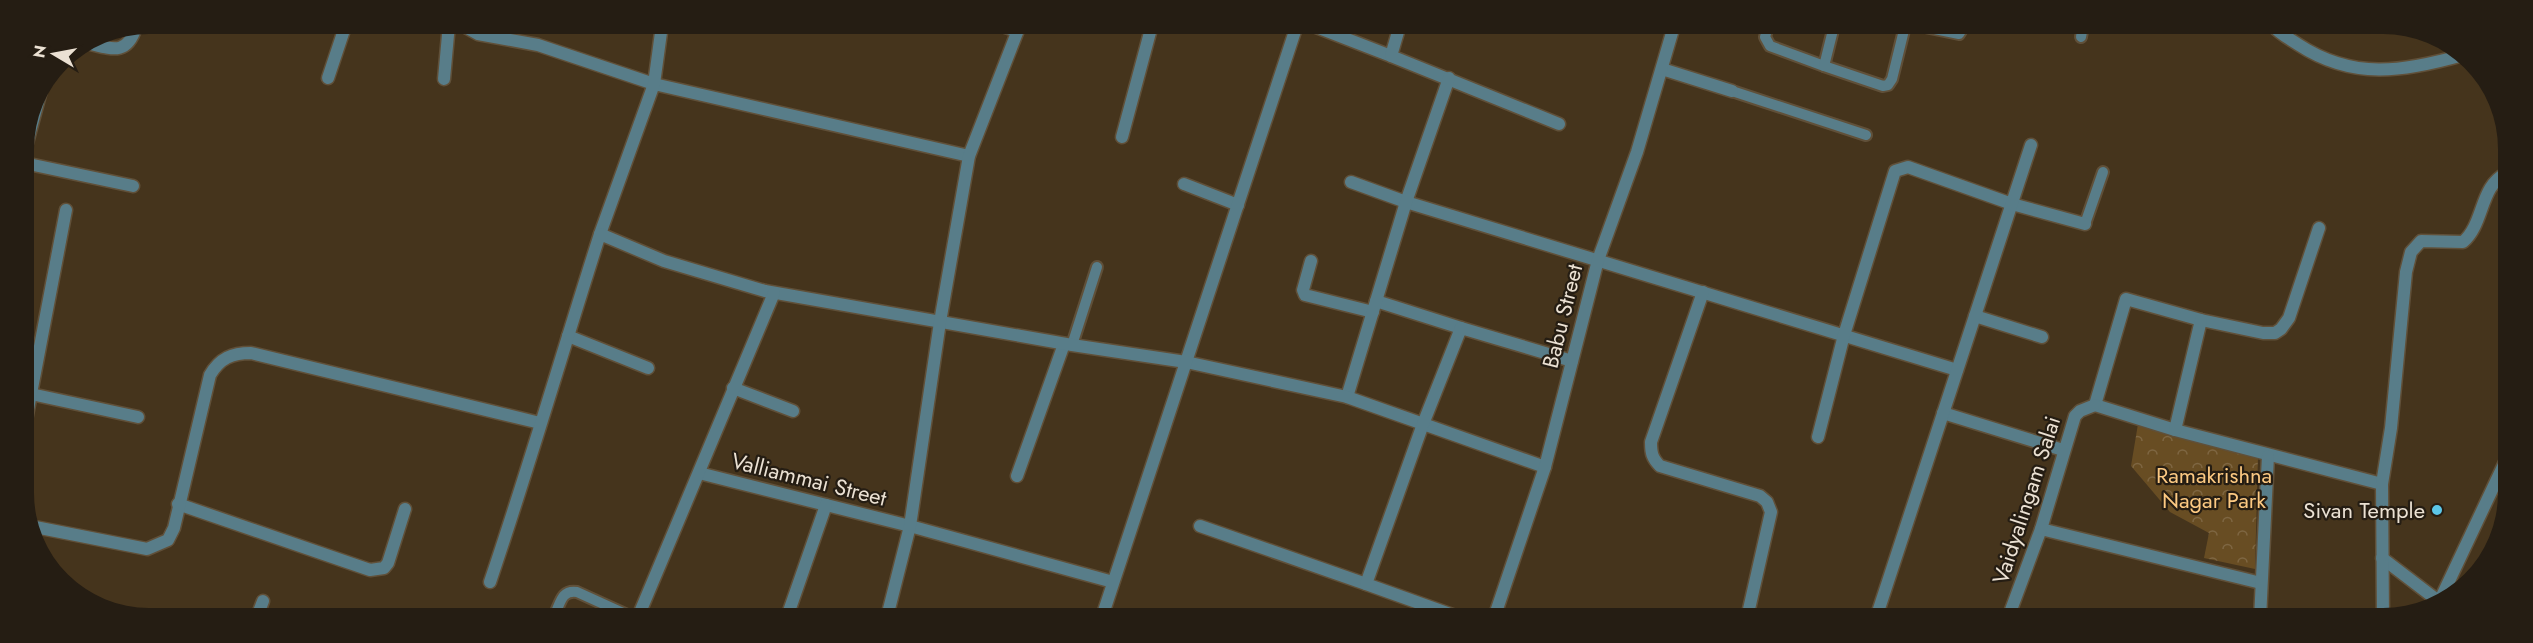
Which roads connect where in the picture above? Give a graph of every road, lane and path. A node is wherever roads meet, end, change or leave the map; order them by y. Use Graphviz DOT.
graph roads {
  1 [pos="1294,34"];
  2 [pos="1336,34"];
  3 [pos="1398,34"];
  4 [pos="1672,34"];
  5 [pos="1766,34"];
  6 [pos="1832,34"];
  7 [pos="1903,34"];
  8 [pos="2285,34"];
  9 [pos="342,35"];
  10 [pos="447,35"];
  11 [pos="483,35"];
  12 [pos="661,35"];
  13 [pos="1016,35"];
  14 [pos="1149,35"];
  15 [pos="134,36"];
  16 [pos="100,46"];
  17 [pos="1392,56"];
  18 [pos="2452,57"];
  19 [pos="1824,66"];
  20 [pos="1662,69"];
  21 [pos="328,78"];
  22 [pos="1449,78"];
  23 [pos="444,79"];
  24 [pos="654,84"];
  25 [pos="1732,91"];
  26 [pos="1559,124"];
  27 [pos="1866,135"];
  28 [pos="1122,137"];
  29 [pos="2031,145"];
  30 [pos="969,156"];
  31 [pos="35,165"];
  32 [pos="2103,172"];
  33 [pos="2498,178"];
  34 [pos="1351,182"];
  35 [pos="1184,184"];
  36 [pos="133,186"];
  37 [pos="1406,202"];
  38 [pos="2012,204"];
  39 [pos="1238,205"];
  40 [pos="66,210"];
  41 [pos="2085,224"];
  42 [pos="2319,228"];
  43 [pos="600,234"];
  44 [pos="1598,260"];
  45 [pos="1311,261"];
  46 [pos="1097,267"];
  47 [pos="1703,292"];
  48 [pos="774,293"];
  49 [pos="1375,306"];
  50 [pos="1975,316"];
  51 [pos="2201,320"];
  52 [pos="940,322"];
  53 [pos="1461,328"];
  54 [pos="1844,335"];
  55 [pos="568,336"];
  56 [pos="2042,337"];
  57 [pos="1068,345"];
  58 [pos="1572,361"];
  59 [pos="1186,362"];
  60 [pos="648,368"];
  61 [pos="1957,370"];
  62 [pos="34,376"];
  63 [pos="733,388"];
  64 [pos="34,395"];
  65 [pos="1347,397"];
  66 [pos="2095,405"];
  67 [pos="793,411"];
  68 [pos="1943,413"];
  69 [pos="138,417"];
  70 [pos="540,423"];
  71 [pos="1423,423"];
  72 [pos="2175,430"];
  73 [pos="1818,437"];
  74 [pos="2063,450"];
  75 [pos="2268,456"];
  76 [pos="1545,467"];
  77 [pos="699,472"];
  78 [pos="2498,475"];
  79 [pos="1017,476"];
  80 [pos="2382,484"];
  81 [pos="178,504"];
  82 [pos="826,505"];
  83 [pos="405,509"];
  84 [pos="910,526"];
  85 [pos="1200,526"];
  86 [pos="40,528"];
  87 [pos="2041,529"];
  88 [pos="2382,558"];
  89 [pos="490,582"];
  90 [pos="1113,582"];
  91 [pos="2261,583"];
  92 [pos="1366,584"];
  93 [pos="2442,592"];
  94 [pos="2435,596"];
  95 [pos="263,601"];
  96 [pos="260,608"];
  97 [pos="558,608"];
  98 [pos="612,608"];
  99 [pos="642,608"];
  100 [pos="790,608"];
  101 [pos="889,608"];
  102 [pos="1105,608"];
  103 [pos="1433,608"];
  104 [pos="1497,608"];
  105 [pos="1749,608"];
  106 [pos="1879,608"];
  107 [pos="2012,608"];
  108 [pos="2260,608"];
  109 [pos="2383,608"];
  1 -- 39 [label="street"];
  2 -- 17 [label="street"];
  3 -- 17 [label="street"];
  4 -- 20 [label="street, Babu Street"];
  5 -- 19 [label="lane"];
  6 -- 19 [label="lane"];
  7 -- 19 [label="lane"];
  8 -- 18 [label="street"];
  9 -- 21 [label="street"];
  10 -- 23 [label="street"];
  11 -- 24 [label="street"];
  12 -- 24 [label="street"];
  13 -- 30 [label="street"];
  14 -- 28 [label="street"];
  15 -- 16 [label="street"];
  17 -- 22 [label="street"];
  20 -- 25 [label="street"];
  20 -- 44 [label="street, Babu Street"];
  22 -- 26 [label="street"];
  22 -- 37 [label="street"];
  24 -- 30 [label="street"];
  24 -- 43 [label="street"];
  25 -- 27 [label="lane"];
  29 -- 38 [label="street"];
  30 -- 52 [label="street"];
  31 -- 36 [label="street"];
  32 -- 41 [label="lane"];
  33 -- 80 [label="street"];
  34 -- 37 [label="street"];
  35 -- 39 [label="street"];
  37 -- 44 [label="street"];
  37 -- 49 [label="street"];
  38 -- 41 [label="street"];
  38 -- 50 [label="street"];
  38 -- 54 [label="street"];
  39 -- 59 [label="street"];
  40 -- 62 [label="street"];
  42 -- 51 [label="street"];
  43 -- 48 [label="street"];
  43 -- 55 [label="street"];
  44 -- 47 [label="street"];
  44 -- 58 [label="street, Babu Street"];
  45 -- 49 [label="street"];
  46 -- 57 [label="lane"];
  47 -- 54 [label="street"];
  47 -- 105 [label="street"];
  48 -- 52 [label="street"];
  48 -- 63 [label="street"];
  49 -- 53 [label="street"];
  49 -- 65 [label="street"];
  50 -- 56 [label="street"];
  50 -- 61 [label="street"];
  51 -- 66 [label="street"];
  51 -- 72 [label="street"];
  52 -- 57 [label="street"];
  52 -- 84 [label="street"];
  53 -- 58 [label="street"];
  53 -- 71 [label="street"];
  54 -- 61 [label="street"];
  54 -- 73 [label="street"];
  55 -- 60 [label="street"];
  55 -- 70 [label="street"];
  57 -- 59 [label="street"];
  57 -- 79 [label="street"];
  58 -- 76 [label="street, Babu Street"];
  59 -- 65 [label="street"];
  59 -- 90 [label="street"];
  61 -- 68 [label="street"];
  63 -- 67 [label="street"];
  63 -- 77 [label="street"];
  64 -- 69 [label="street"];
  65 -- 71 [label="street"];
  66 -- 72 [label="street"];
  66 -- 74 [label="street, Vaidyalingam Salai"];
  68 -- 74 [label="street"];
  68 -- 106 [label="street"];
  70 -- 81 [label="street"];
  70 -- 89 [label="street"];
  71 -- 76 [label="street"];
  71 -- 92 [label="street"];
  72 -- 75 [label="street"];
  74 -- 87 [label="street, Vaidyalingam Salai"];
  75 -- 80 [label="street"];
  75 -- 91 [label="street"];
  76 -- 104 [label="street, Babu Street"];
  77 -- 82 [label="street, Valliammai Street"];
  77 -- 99 [label="street"];
  78 -- 93 [label="street"];
  80 -- 88 [label="street"];
  81 -- 83 [label="street"];
  81 -- 86 [label="street"];
  82 -- 84 [label="street, Valliammai Street"];
  82 -- 100 [label="street"];
  84 -- 90 [label="street, Valliammai Street"];
  84 -- 101 [label="street"];
  85 -- 92 [label="street"];
  87 -- 91 [label="street"];
  87 -- 107 [label="street, Vaidyalingam Salai"];
  88 -- 94 [label="street"];
  88 -- 109 [label="street"];
  90 -- 102 [label="street"];
  91 -- 108 [label="street"];
  92 -- 103 [label="street"];
  95 -- 96 [label="street"];
  97 -- 98 [label="lane"];
}
